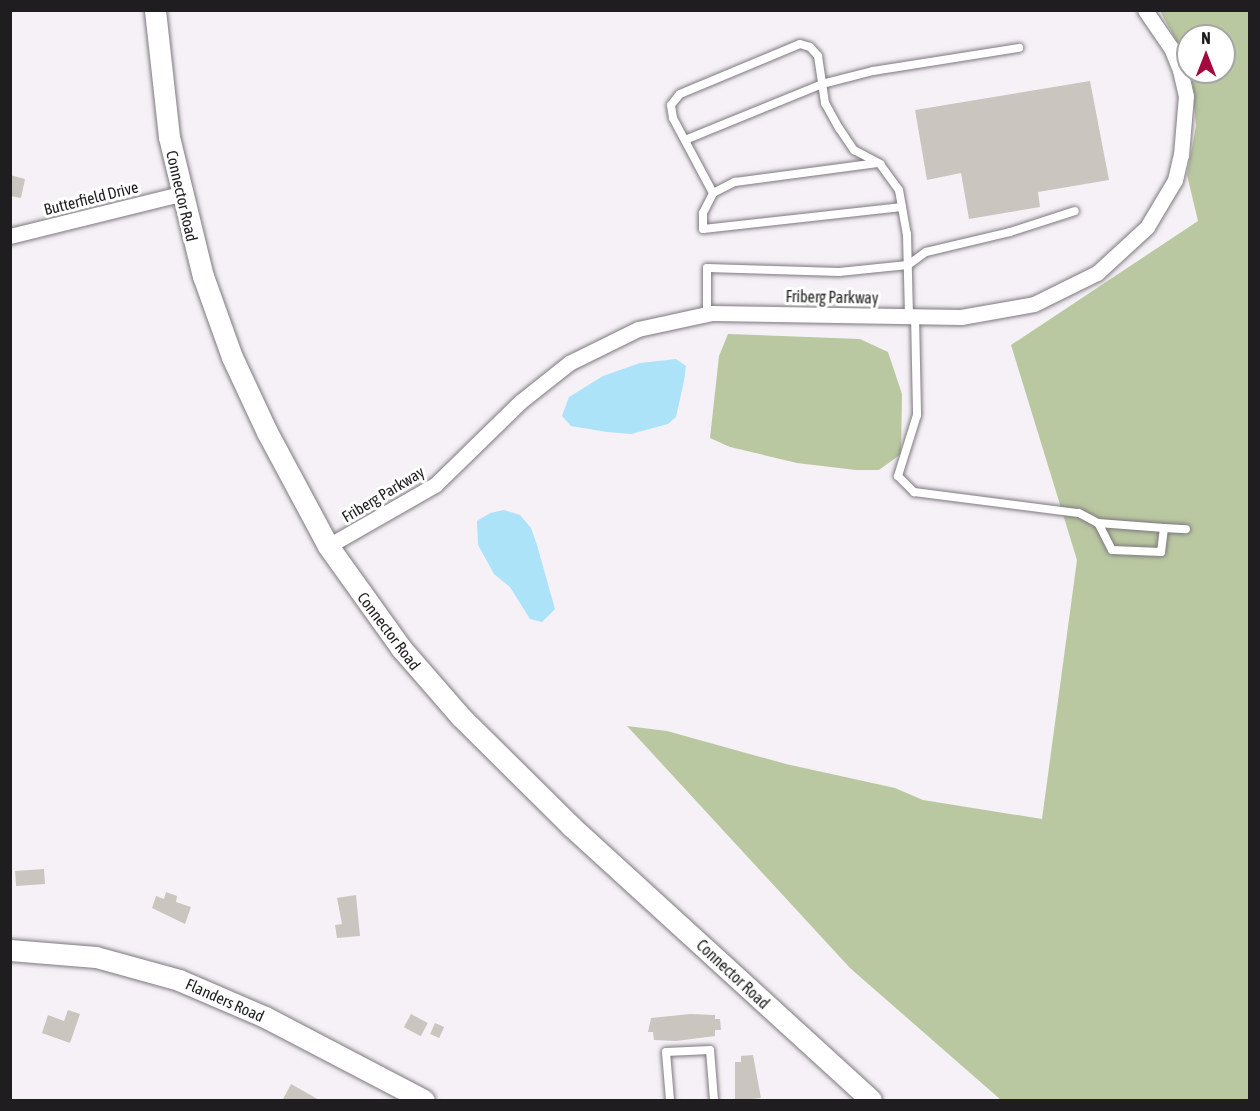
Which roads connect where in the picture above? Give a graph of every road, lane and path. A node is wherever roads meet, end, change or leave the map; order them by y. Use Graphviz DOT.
graph roads {
  1 [pos="155,10"];
  2 [pos="1144,10"];
  3 [pos="1019,48"];
  4 [pos="822,84"];
  5 [pos="685,140"];
  6 [pos="878,163"];
  7 [pos="713,193"];
  8 [pos="180,194"];
  9 [pos="902,207"];
  10 [pos="1075,211"];
  11 [pos="10,236"];
  12 [pos="908,265"];
  13 [pos="707,314"];
  14 [pos="912,316"];
  15 [pos="1098,523"];
  16 [pos="1164,528"];
  17 [pos="1186,529"];
  18 [pos="328,546"];
  19 [pos="10,950"];
  20 [pos="424,1101"];
  21 [pos="670,1101"];
  22 [pos="714,1101"];
  23 [pos="871,1101"];
  1 -- 8 [label="street, Connector Road"];
  2 -- 14 [label="street, Friberg Parkway"];
  3 -- 4 [label="lane"];
  4 -- 5 [label="lane"];
  4 -- 5 [label="lane"];
  4 -- 6 [label="lane"];
  5 -- 7 [label="lane"];
  6 -- 7 [label="lane"];
  6 -- 9 [label="lane"];
  7 -- 9 [label="lane"];
  8 -- 11 [label="street, Butterfield Drive"];
  8 -- 18 [label="street, Connector Road"];
  9 -- 12 [label="lane"];
  10 -- 12 [label="lane"];
  12 -- 13 [label="lane"];
  12 -- 14 [label="lane"];
  13 -- 14 [label="street, Friberg Parkway"];
  13 -- 18 [label="street, Friberg Parkway"];
  14 -- 15 [label="lane"];
  15 -- 16 [label="lane"];
  15 -- 16 [label="lane"];
  16 -- 17 [label="lane"];
  18 -- 23 [label="street, Connector Road"];
  19 -- 20 [label="street, Flanders Road"];
  21 -- 22 [label="lane"];
}
